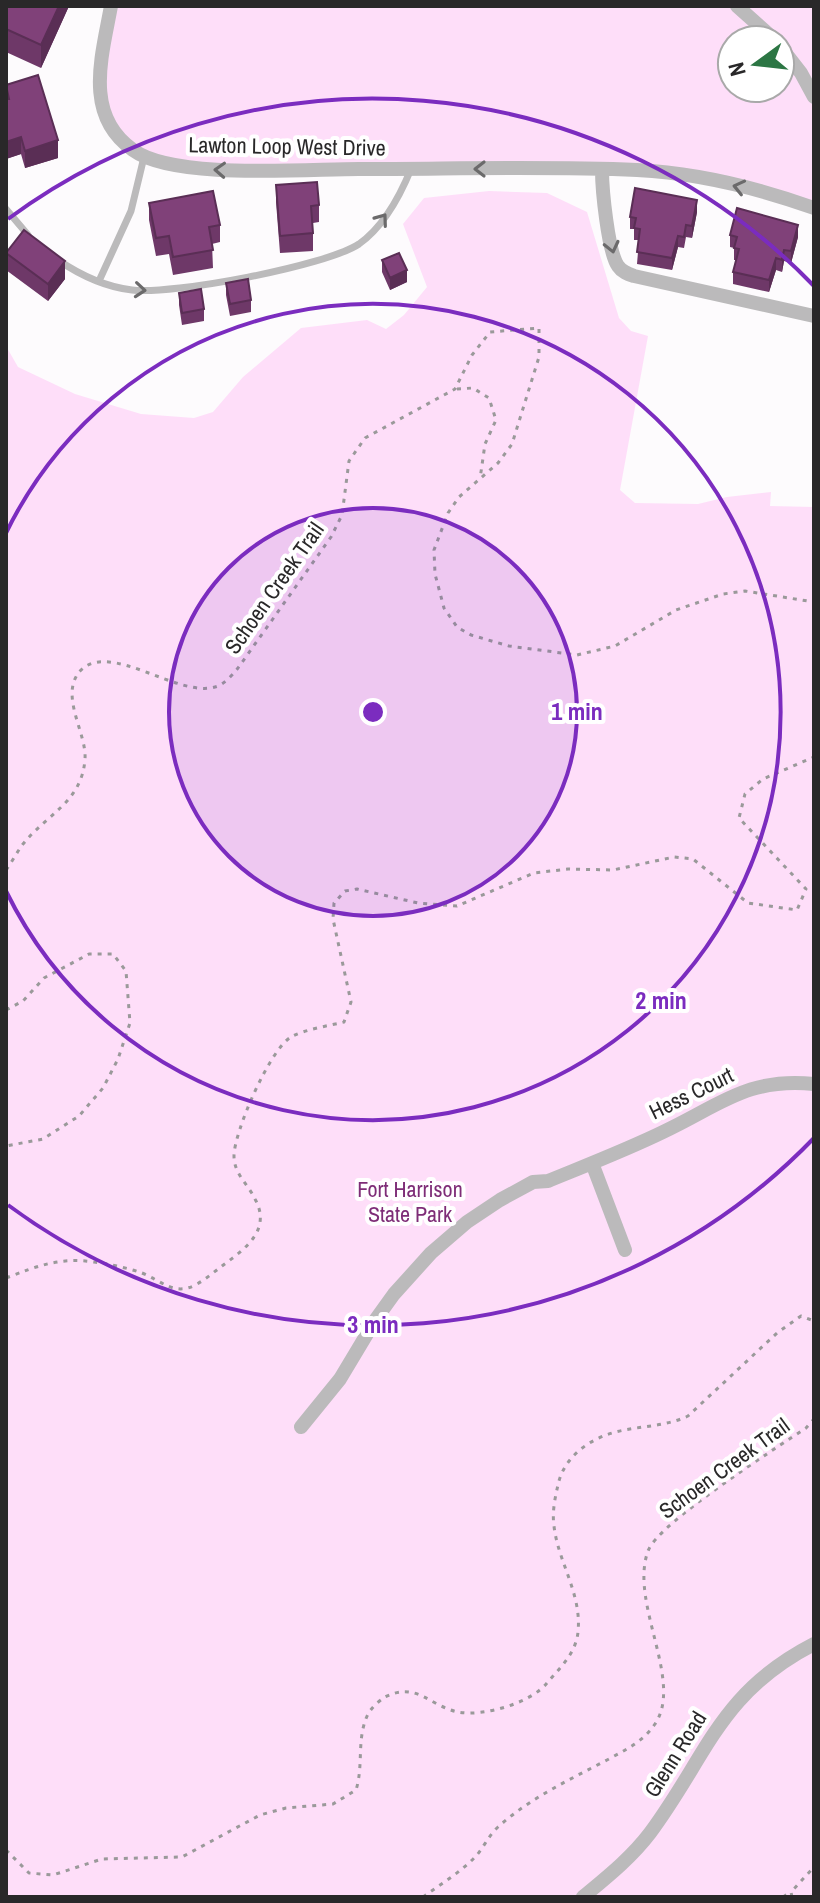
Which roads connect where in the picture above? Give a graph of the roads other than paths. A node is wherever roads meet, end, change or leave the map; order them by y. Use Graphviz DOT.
graph roads {
  1 [pos="111,6"];
  2 [pos="737,6"];
  3 [pos="757,24"];
  4 [pos="796,67"];
  5 [pos="814,97"];
  6 [pos="144,157"];
  7 [pos="411,169"];
  8 [pos="602,170"];
  9 [pos="814,208"];
  10 [pos="6,209"];
  11 [pos="32,241"];
  12 [pos="49,254"];
  13 [pos="99,281"];
  14 [pos="814,316"];
  15 [pos="814,1084"];
  16 [pos="592,1163"];
  17 [pos="625,1250"];
  18 [pos="301,1427"];
  19 [pos="814,1644"];
  20 [pos="583,1897"];
  1 -- 6 [label="street, Lawton Loop West Drive"];
  2 -- 3 [label="street"];
  4 -- 5 [label="street"];
  7 -- 6 [label="street, Lawton Loop West Drive, one-way"];
  6 -- 13 [label="lane"];
  8 -- 7 [label="street, Lawton Loop West Drive, one-way"];
  13 -- 7 [label="lane, one-way"];
  9 -- 8 [label="street, Lawton Loop West Drive, one-way"];
  8 -- 14 [label="street, one-way"];
  10 -- 11 [label="lane"];
  12 -- 13 [label="lane"];
  15 -- 16 [label="street, Hess Court"];
  16 -- 17 [label="street"];
  16 -- 18 [label="street, Hess Court"];
  19 -- 20 [label="street, Glenn Road"];
}
